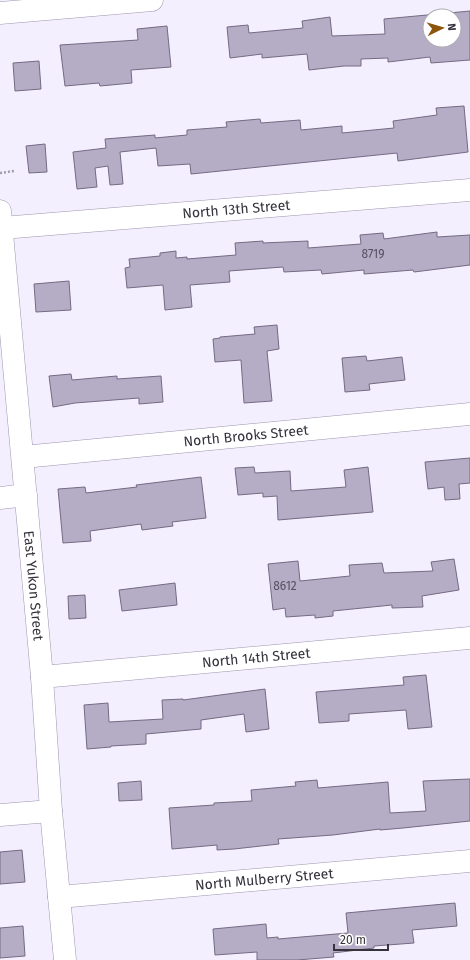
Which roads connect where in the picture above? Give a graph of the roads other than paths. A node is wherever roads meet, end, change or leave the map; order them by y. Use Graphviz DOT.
graph roads {
  1 [pos="152,0"];
  2 [pos="76,4"];
  3 [pos="0,13"];
  4 [pos="470,190"];
  5 [pos="1,220"];
  6 [pos="470,414"];
  7 [pos="23,457"];
  8 [pos="26,495"];
  9 [pos="0,498"];
  10 [pos="470,638"];
  11 [pos="42,677"];
  12 [pos="50,811"];
  13 [pos="0,815"];
  14 [pos="470,861"];
  15 [pos="59,897"];
  16 [pos="65,960"];
  1 -- 2 [label="street"];
  2 -- 3 [label="street"];
  4 -- 5 [label="street, North 13th Street"];
  5 -- 7 [label="street, East Yukon Street"];
  6 -- 7 [label="street, North Brooks Street"];
  7 -- 8 [label="street, East Yukon Street"];
  8 -- 9 [label="street"];
  8 -- 11 [label="street, East Yukon Street"];
  10 -- 11 [label="street, North 14th Street"];
  11 -- 12 [label="street, East Yukon Street"];
  12 -- 13 [label="street"];
  12 -- 15 [label="street, East Yukon Street"];
  14 -- 15 [label="street, North Mulberry Street"];
  15 -- 16 [label="street, East Yukon Street"];
}
